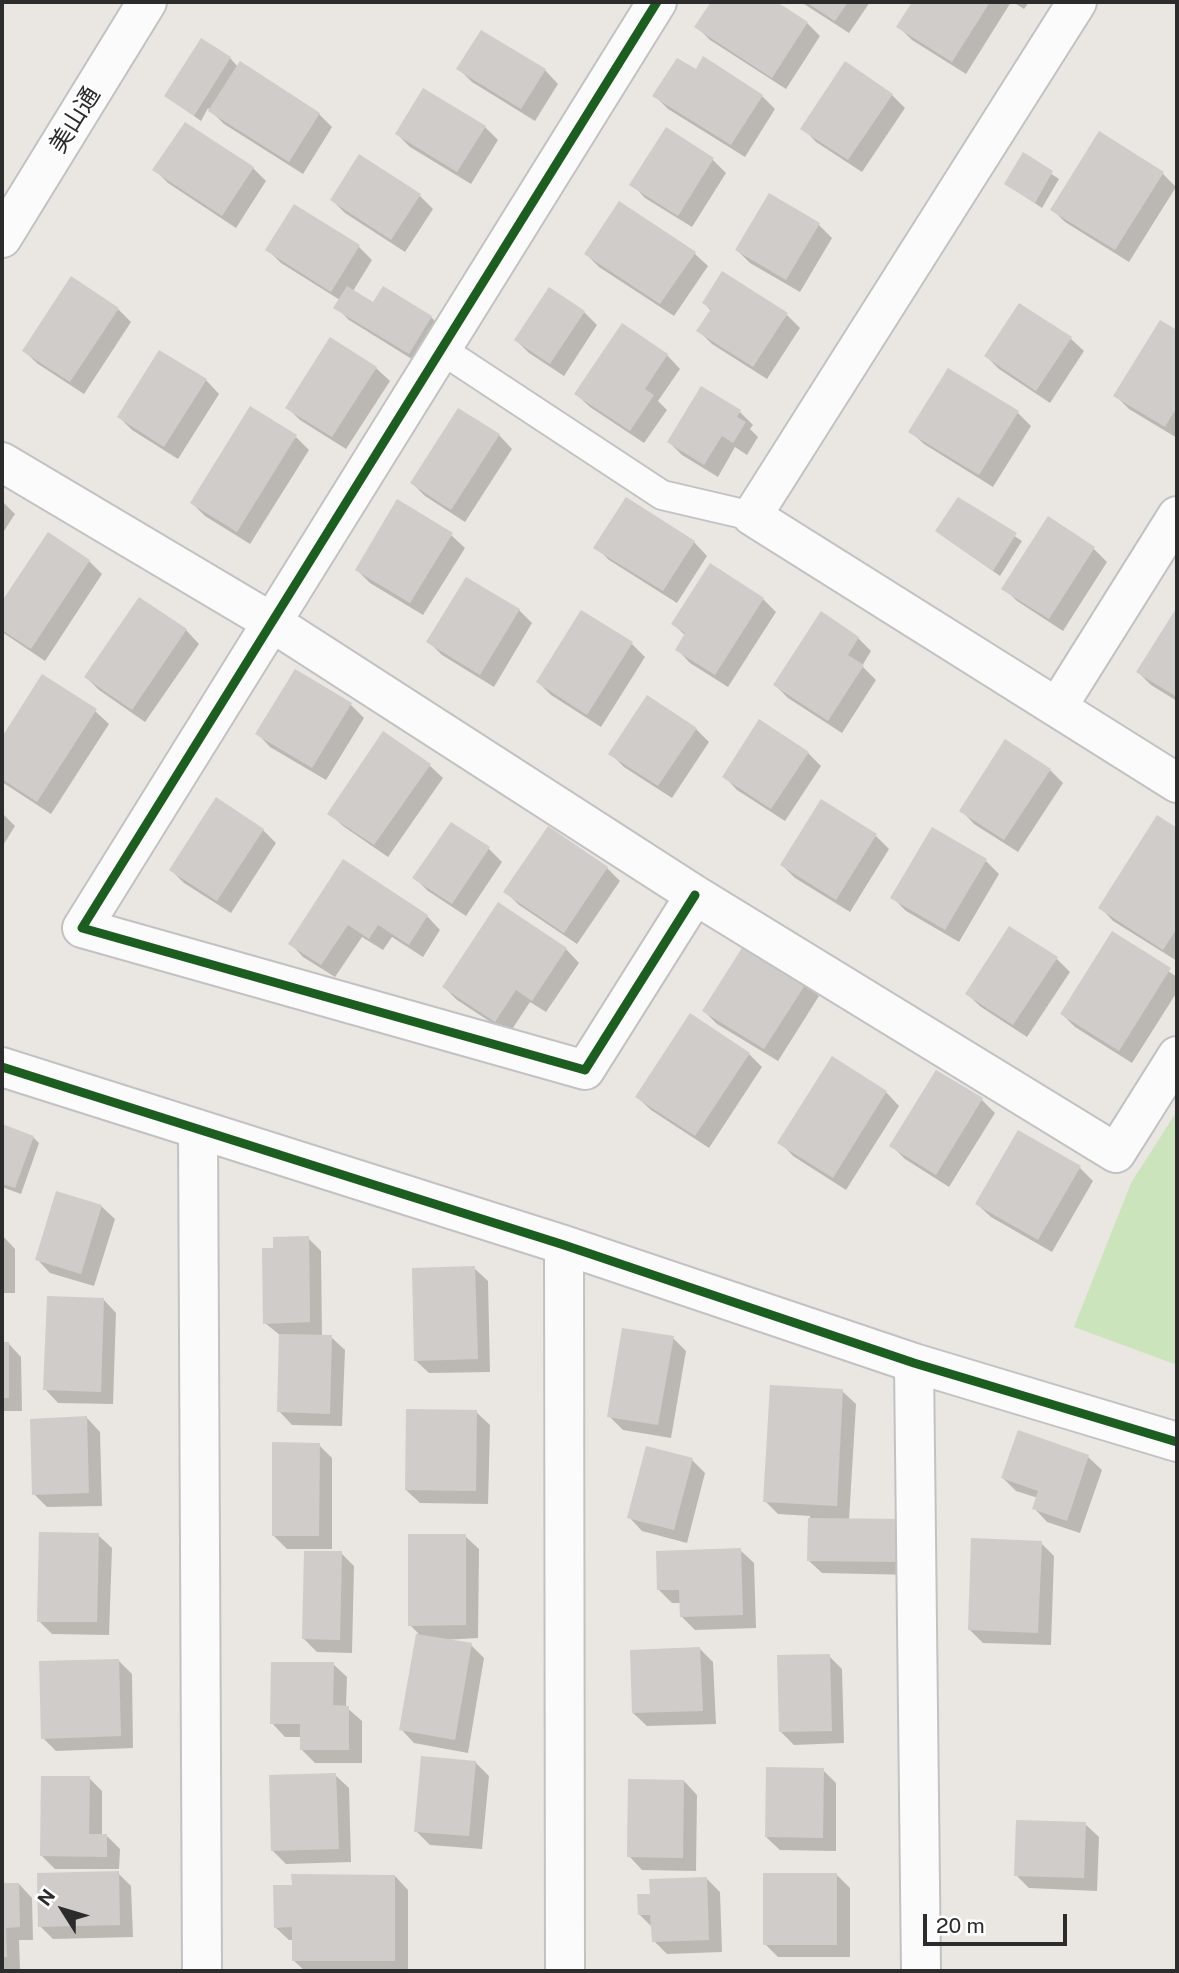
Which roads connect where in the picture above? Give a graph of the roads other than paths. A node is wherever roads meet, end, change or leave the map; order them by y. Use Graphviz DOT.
graph roads {
  1 [pos="147,2"];
  2 [pos="657,2"];
  3 [pos="1077,2"];
  4 [pos="2,238"];
  5 [pos="442,350"];
  6 [pos="2,462"];
  7 [pos="752,516"];
  8 [pos="1177,516"];
  9 [pos="273,623"];
  10 [pos="1058,706"];
  11 [pos="1177,783"];
  12 [pos="695,895"];
  13 [pos="1177,1056"];
  14 [pos="2,1067"];
  15 [pos="198,1129"];
  16 [pos="564,1245"];
  17 [pos="915,1363"];
  18 [pos="1177,1442"];
  19 [pos="202,1971"];
  20 [pos="565,1971"];
  21 [pos="921,1971"];
  1 -- 4 [label="street, 美山通"];
  2 -- 5 [label="street"];
  3 -- 7 [label="street"];
  5 -- 7 [label="lane"];
  5 -- 9 [label="street"];
  6 -- 9 [label="street"];
  7 -- 10 [label="street"];
  8 -- 10 [label="street"];
  9 -- 12 [label="street"];
  9 -- 12 [label="street"];
  10 -- 11 [label="street"];
  12 -- 13 [label="street"];
  14 -- 15 [label="street"];
  15 -- 16 [label="street"];
  15 -- 19 [label="street"];
  16 -- 17 [label="street"];
  16 -- 20 [label="street"];
  17 -- 18 [label="street"];
  17 -- 21 [label="street"];
}
